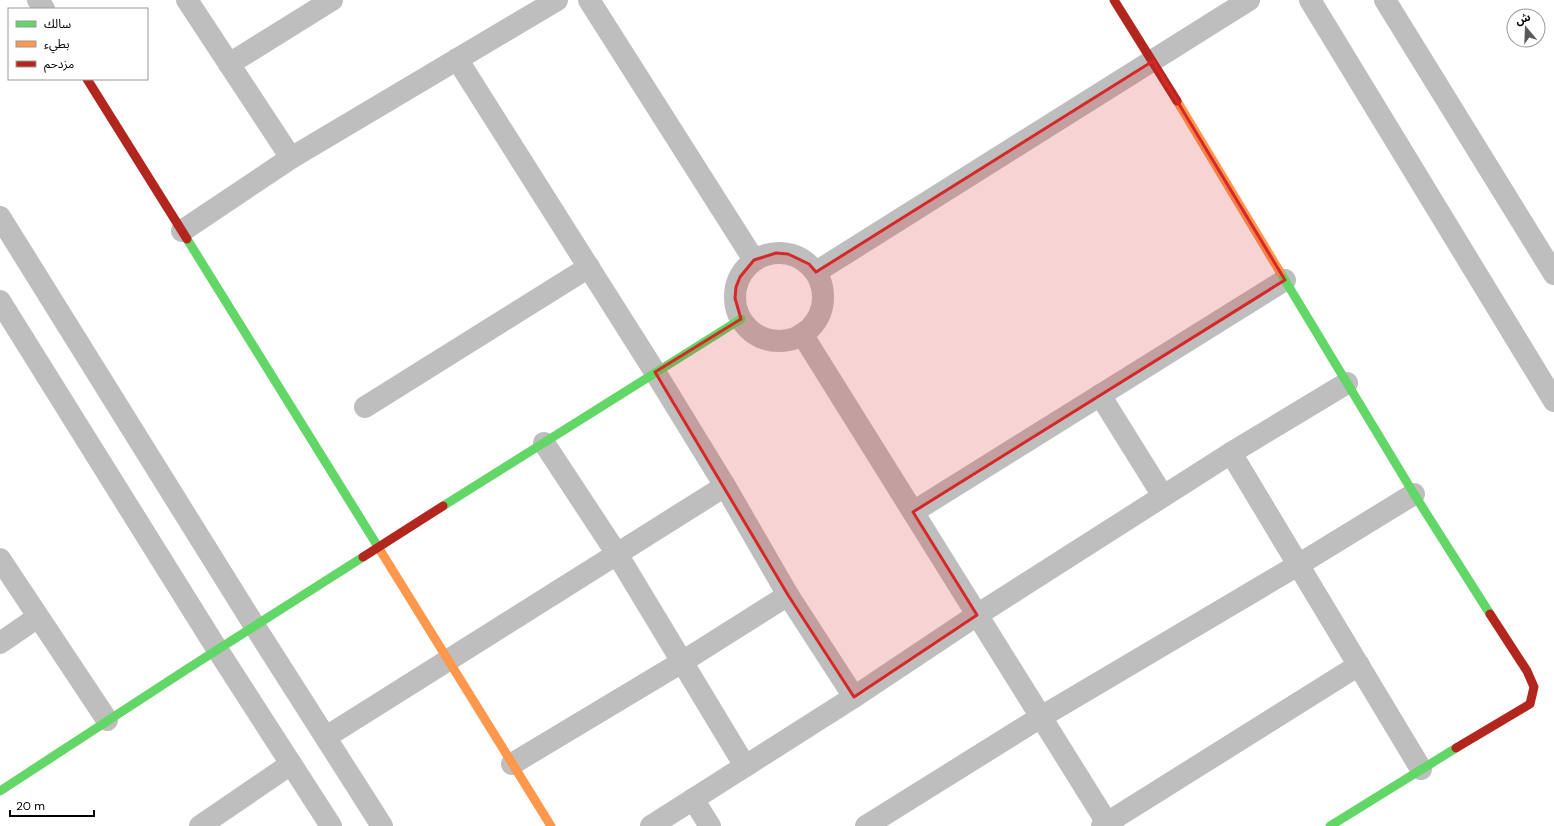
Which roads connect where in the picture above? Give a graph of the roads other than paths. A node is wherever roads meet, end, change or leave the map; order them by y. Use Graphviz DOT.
graph roads {
  1 [pos="187,0"];
  2 [pos="332,0"];
  3 [pos="557,0"];
  4 [pos="588,0"];
  5 [pos="1114,0"];
  6 [pos="1249,0"];
  7 [pos="1310,0"];
  8 [pos="1385,0"];
  9 [pos="458,59"];
  10 [pos="1153,61"];
  11 [pos="229,64"];
  12 [pos="88,80"];
  13 [pos="291,158"];
  14 [pos="0,217"];
  15 [pos="182,231"];
  16 [pos="754,260"];
  17 [pos="589,267"];
  18 [pos="816,272"];
  19 [pos="1554,274"];
  20 [pos="1285,280"];
  21 [pos="0,301"];
  22 [pos="741,319"];
  23 [pos="802,334"];
  24 [pos="655,372"];
  25 [pos="1347,383"];
  26 [pos="1100,395"];
  27 [pos="1554,400"];
  28 [pos="365,407"];
  29 [pos="544,443"];
  30 [pos="1231,453"];
  31 [pos="725,486"];
  32 [pos="1414,494"];
  33 [pos="1163,496"];
  34 [pos="913,512"];
  35 [pos="378,548"];
  36 [pos="617,554"];
  37 [pos="0,559"];
  38 [pos="1298,565"];
  39 [pos="788,596"];
  40 [pos="978,615"];
  41 [pos="38,617"];
  42 [pos="254,625"];
  43 [pos="0,643"];
  44 [pos="217,649"];
  45 [pos="448,661"];
  46 [pos="682,662"];
  47 [pos="1359,665"];
  48 [pos="854,697"];
  49 [pos="1041,717"];
  50 [pos="107,720"];
  51 [pos="326,737"];
  52 [pos="291,764"];
  53 [pos="512,764"];
  54 [pos="745,766"];
  55 [pos="1421,769"];
  56 [pos="0,791"];
  57 [pos="694,799"];
  58 [pos="1106,825"];
  59 [pos="200,826"];
  60 [pos="331,826"];
  61 [pos="382,826"];
  62 [pos="551,826"];
  63 [pos="651,826"];
  64 [pos="710,826"];
  65 [pos="866,826"];
  66 [pos="1330,826"];
  1 -- 11 [label="street"];
  2 -- 11 [label="street"];
  3 -- 9 [label="street"];
  4 -- 16 [label="street"];
  5 -- 10 [label="street"];
  6 -- 10 [label="street"];
  7 -- 27 [label="street"];
  8 -- 19 [label="street"];
  9 -- 13 [label="street"];
  9 -- 17 [label="street"];
  10 -- 18 [label="street"];
  10 -- 20 [label="street"];
  11 -- 13 [label="street"];
  12 -- 15 [label="street"];
  13 -- 15 [label="street"];
  14 -- 42 [label="street"];
  15 -- 35 [label="street"];
  16 -- 18 [label="street"];
  16 -- 22 [label="street"];
  17 -- 24 [label="street"];
  17 -- 28 [label="street"];
  18 -- 23 [label="street"];
  20 -- 25 [label="street"];
  20 -- 26 [label="street"];
  21 -- 44 [label="street"];
  22 -- 23 [label="street"];
  22 -- 24 [label="street"];
  23 -- 34 [label="street"];
  24 -- 29 [label="street"];
  24 -- 31 [label="street"];
  25 -- 30 [label="street"];
  25 -- 32 [label="street"];
  26 -- 33 [label="street"];
  26 -- 34 [label="street"];
  29 -- 35 [label="street"];
  29 -- 36 [label="street"];
  30 -- 33 [label="street"];
  30 -- 38 [label="street"];
  31 -- 36 [label="street"];
  31 -- 39 [label="street"];
  32 -- 38 [label="street"];
  32 -- 55 [label="street"];
  33 -- 40 [label="street"];
  34 -- 40 [label="street"];
  35 -- 42 [label="street"];
  35 -- 45 [label="street"];
  36 -- 45 [label="street"];
  36 -- 46 [label="street"];
  37 -- 41 [label="street"];
  38 -- 47 [label="street"];
  38 -- 49 [label="street"];
  39 -- 46 [label="street"];
  39 -- 48 [label="street"];
  40 -- 48 [label="street"];
  40 -- 49 [label="street"];
  41 -- 43 [label="street"];
  41 -- 50 [label="street"];
  42 -- 44 [label="street"];
  42 -- 51 [label="street"];
  44 -- 50 [label="street"];
  44 -- 52 [label="street"];
  45 -- 51 [label="street"];
  45 -- 53 [label="street"];
  46 -- 53 [label="street"];
  46 -- 54 [label="street"];
  47 -- 55 [label="street"];
  47 -- 58 [label="street"];
  48 -- 54 [label="street"];
  49 -- 58 [label="street"];
  49 -- 65 [label="street"];
  50 -- 56 [label="street"];
  51 -- 61 [label="street"];
  52 -- 59 [label="street"];
  52 -- 60 [label="street"];
  53 -- 62 [label="street"];
  54 -- 57 [label="street"];
  55 -- 66 [label="street"];
  57 -- 63 [label="street"];
  57 -- 64 [label="street"];
}
